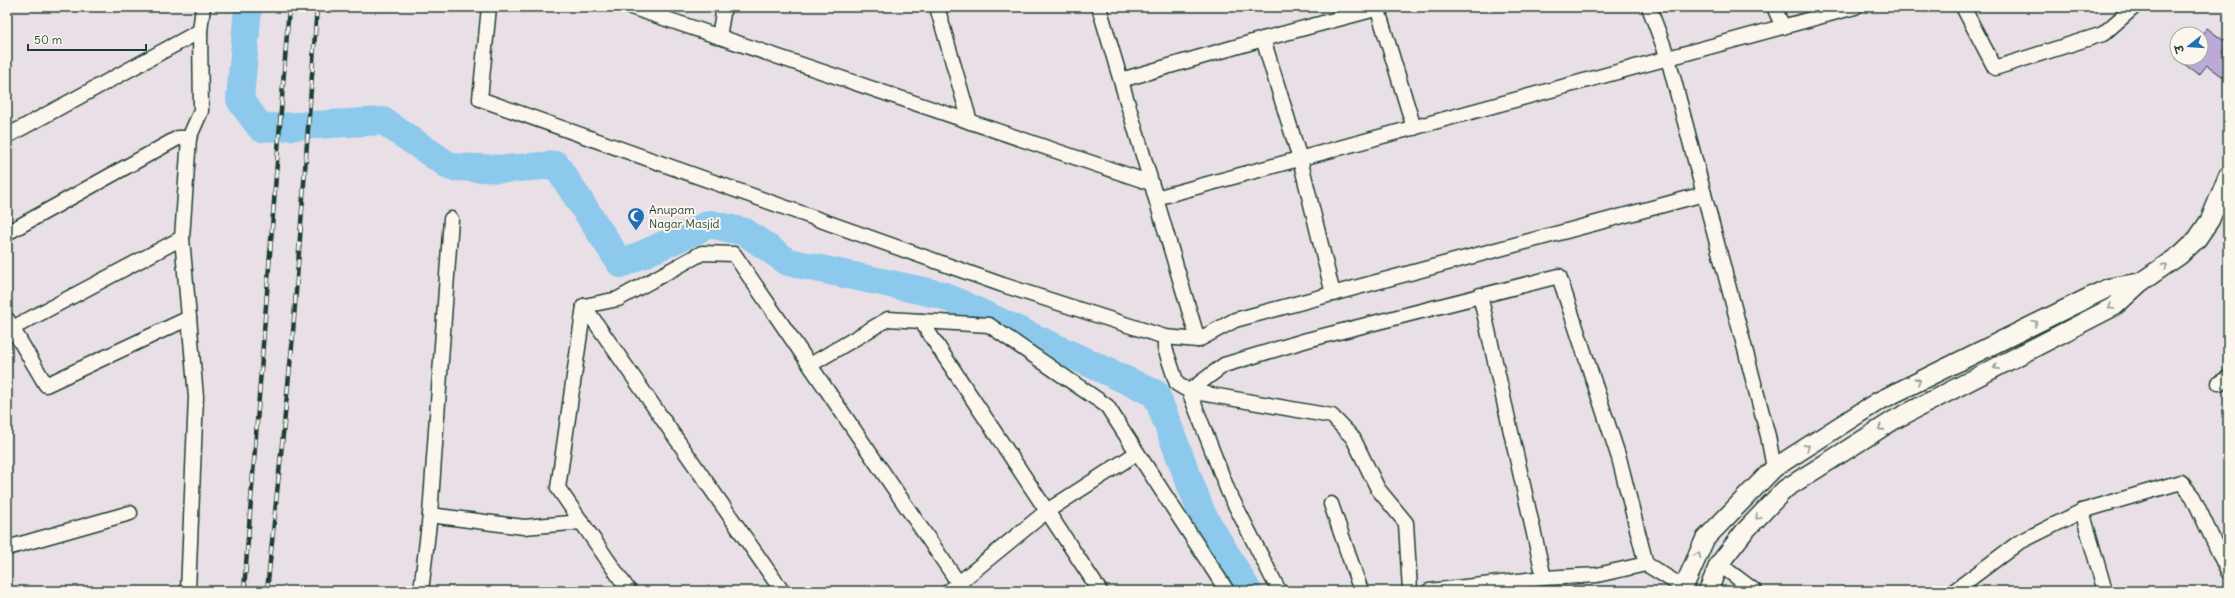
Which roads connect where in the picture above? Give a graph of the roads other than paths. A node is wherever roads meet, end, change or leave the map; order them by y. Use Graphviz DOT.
graph roads {
  1 [pos="203,7"];
  2 [pos="489,7"];
  3 [pos="631,7"];
  4 [pos="724,7"];
  5 [pos="937,7"];
  6 [pos="1099,7"];
  7 [pos="1649,7"];
  8 [pos="1774,7"];
  9 [pos="1855,7"];
  10 [pos="1964,7"];
  11 [pos="2134,7"];
  12 [pos="1379,8"];
  13 [pos="1783,27"];
  14 [pos="200,31"];
  15 [pos="719,37"];
  16 [pos="1263,39"];
  17 [pos="1668,58"];
  18 [pos="1121,80"];
  19 [pos="970,122"];
  20 [pos="1414,128"];
  21 [pos="7,136"];
  22 [pos="189,138"];
  23 [pos="1300,159"];
  24 [pos="2228,176"];
  25 [pos="1151,183"];
  26 [pos="1704,194"];
  27 [pos="1156,198"];
  28 [pos="451,219"];
  29 [pos="7,233"];
  30 [pos="182,238"];
  31 [pos="2141,282"];
  32 [pos="1334,294"];
  33 [pos="1480,295"];
  34 [pos="584,306"];
  35 [pos="189,318"];
  36 [pos="921,321"];
  37 [pos="9,326"];
  38 [pos="1165,336"];
  39 [pos="1198,340"];
  40 [pos="810,365"];
  41 [pos="1189,391"];
  42 [pos="1137,453"];
  43 [pos="1774,468"];
  44 [pos="1785,489"];
  45 [pos="1331,504"];
  46 [pos="1047,511"];
  47 [pos="2082,512"];
  48 [pos="130,513"];
  49 [pos="430,515"];
  50 [pos="582,522"];
  51 [pos="7,548"];
  52 [pos="1646,564"];
  53 [pos="1719,564"];
  54 [pos="2228,572"];
  55 [pos="1544,578"];
  56 [pos="957,588"];
  57 [pos="1682,589"];
  58 [pos="188,591"];
  59 [pos="421,591"];
  60 [pos="630,591"];
  61 [pos="782,591"];
  62 [pos="1100,591"];
  63 [pos="1227,591"];
  64 [pos="1279,591"];
  65 [pos="1361,591"];
  66 [pos="1410,591"];
  67 [pos="1429,591"];
  68 [pos="1708,591"];
  69 [pos="1755,591"];
  70 [pos="1954,591"];
  71 [pos="2105,591"];
  1 -- 14 [label="street"];
  2 -- 38 [label="street"];
  3 -- 15 [label="street"];
  4 -- 15 [label="street"];
  5 -- 19 [label="street"];
  6 -- 18 [label="street"];
  7 -- 17 [label="street"];
  8 -- 13 [label="street"];
  9 -- 13 [label="street"];
  10 -- 11 [label="street"];
  12 -- 16 [label="street"];
  12 -- 20 [label="street"];
  13 -- 17 [label="street"];
  14 -- 21 [label="street"];
  14 -- 22 [label="street"];
  15 -- 19 [label="street"];
  16 -- 18 [label="street"];
  16 -- 23 [label="street"];
  17 -- 20 [label="street"];
  17 -- 26 [label="street"];
  18 -- 25 [label="street"];
  19 -- 25 [label="street"];
  20 -- 23 [label="street"];
  22 -- 29 [label="street"];
  22 -- 30 [label="street"];
  23 -- 27 [label="street"];
  23 -- 32 [label="street"];
  31 -- 24 [label="street, one-way"];
  25 -- 27 [label="street"];
  26 -- 32 [label="street"];
  26 -- 43 [label="street"];
  27 -- 39 [label="street"];
  28 -- 49 [label="street"];
  30 -- 35 [label="street"];
  30 -- 37 [label="street"];
  43 -- 31 [label="street, one-way"];
  31 -- 44 [label="street, one-way"];
  32 -- 39 [label="street"];
  33 -- 41 [label="street"];
  33 -- 52 [label="street"];
  33 -- 55 [label="street"];
  34 -- 40 [label="street"];
  34 -- 50 [label="street"];
  34 -- 61 [label="street"];
  35 -- 37 [label="street"];
  35 -- 58 [label="street"];
  36 -- 40 [label="street"];
  36 -- 42 [label="street"];
  36 -- 46 [label="street"];
  38 -- 39 [label="street"];
  38 -- 41 [label="street"];
  40 -- 56 [label="street"];
  41 -- 64 [label="street"];
  41 -- 66 [label="street"];
  42 -- 46 [label="street"];
  42 -- 63 [label="street"];
  43 -- 44 [label="street"];
  57 -- 43 [label="street, one-way"];
  44 -- 53 [label="street, one-way"];
  45 -- 65 [label="street"];
  46 -- 56 [label="street"];
  46 -- 62 [label="street"];
  47 -- 54 [label="street"];
  47 -- 70 [label="street"];
  47 -- 71 [label="street"];
  48 -- 51 [label="street"];
  49 -- 50 [label="street"];
  49 -- 59 [label="street"];
  50 -- 60 [label="street"];
  52 -- 55 [label="street"];
  52 -- 57 [label="street"];
  53 -- 68 [label="street"];
  53 -- 69 [label="street"];
  55 -- 67 [label="street"];
}
